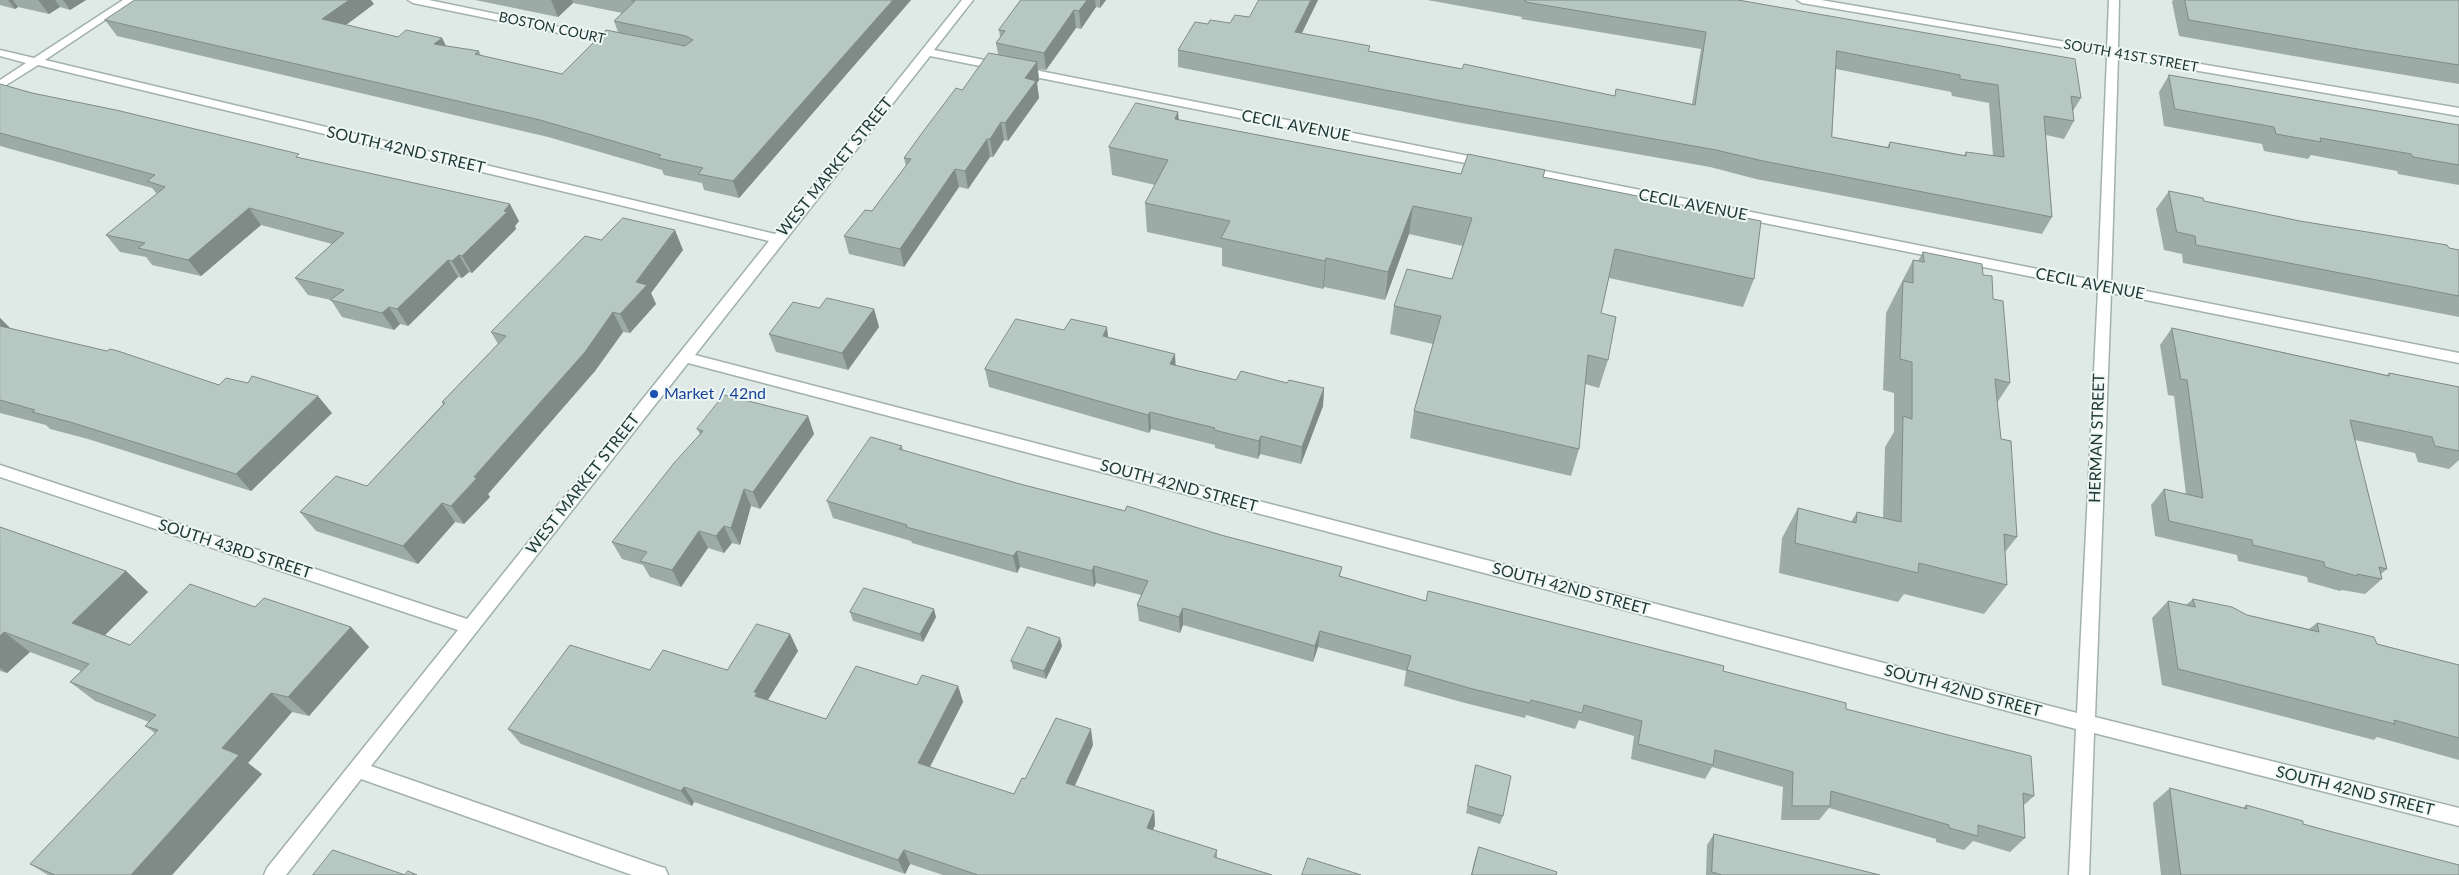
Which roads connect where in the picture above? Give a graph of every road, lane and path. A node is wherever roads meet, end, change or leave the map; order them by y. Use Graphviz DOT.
graph roads {
  1 [pos="130,0"];
  2 [pos="413,0"];
  3 [pos="968,0"];
  4 [pos="1802,0"];
  5 [pos="2114,0"];
  6 [pos="633,45"];
  7 [pos="928,52"];
  8 [pos="0,53"];
  9 [pos="2114,54"];
  10 [pos="35,61"];
  11 [pos="0,84"];
  12 [pos="2459,112"];
  13 [pos="777,240"];
  14 [pos="2104,287"];
  15 [pos="684,357"];
  16 [pos="2459,358"];
  17 [pos="0,471"];
  18 [pos="471,627"];
  19 [pos="2086,723"];
  20 [pos="358,770"];
  21 [pos="2459,817"];
  22 [pos="274,875"];
  23 [pos="658,875"];
  24 [pos="2079,875"];
  1 -- 10 [label="street"];
  2 -- 6 [label="street, BOSTON COURT"];
  3 -- 7 [label="street, WEST MARKET STREET"];
  4 -- 9 [label="street, SOUTH 41ST STREET"];
  5 -- 9 [label="street, HERMAN STREET"];
  7 -- 13 [label="street, WEST MARKET STREET"];
  7 -- 14 [label="street, CECIL AVENUE"];
  8 -- 10 [label="street, SOUTH 42ND STREET"];
  9 -- 12 [label="street, SOUTH 41ST STREET"];
  9 -- 14 [label="street, HERMAN STREET"];
  10 -- 11 [label="street"];
  10 -- 13 [label="street, SOUTH 42ND STREET"];
  13 -- 15 [label="street, WEST MARKET STREET"];
  14 -- 16 [label="street, CECIL AVENUE"];
  14 -- 19 [label="street, HERMAN STREET"];
  15 -- 18 [label="street, WEST MARKET STREET"];
  15 -- 19 [label="street, SOUTH 42ND STREET"];
  17 -- 18 [label="street, SOUTH 43RD STREET"];
  18 -- 20 [label="street, WEST MARKET STREET"];
  19 -- 21 [label="street, SOUTH 42ND STREET"];
  19 -- 24 [label="street, HERMAN STREET"];
  20 -- 22 [label="street, WEST MARKET STREET"];
  20 -- 23 [label="street"];
}
